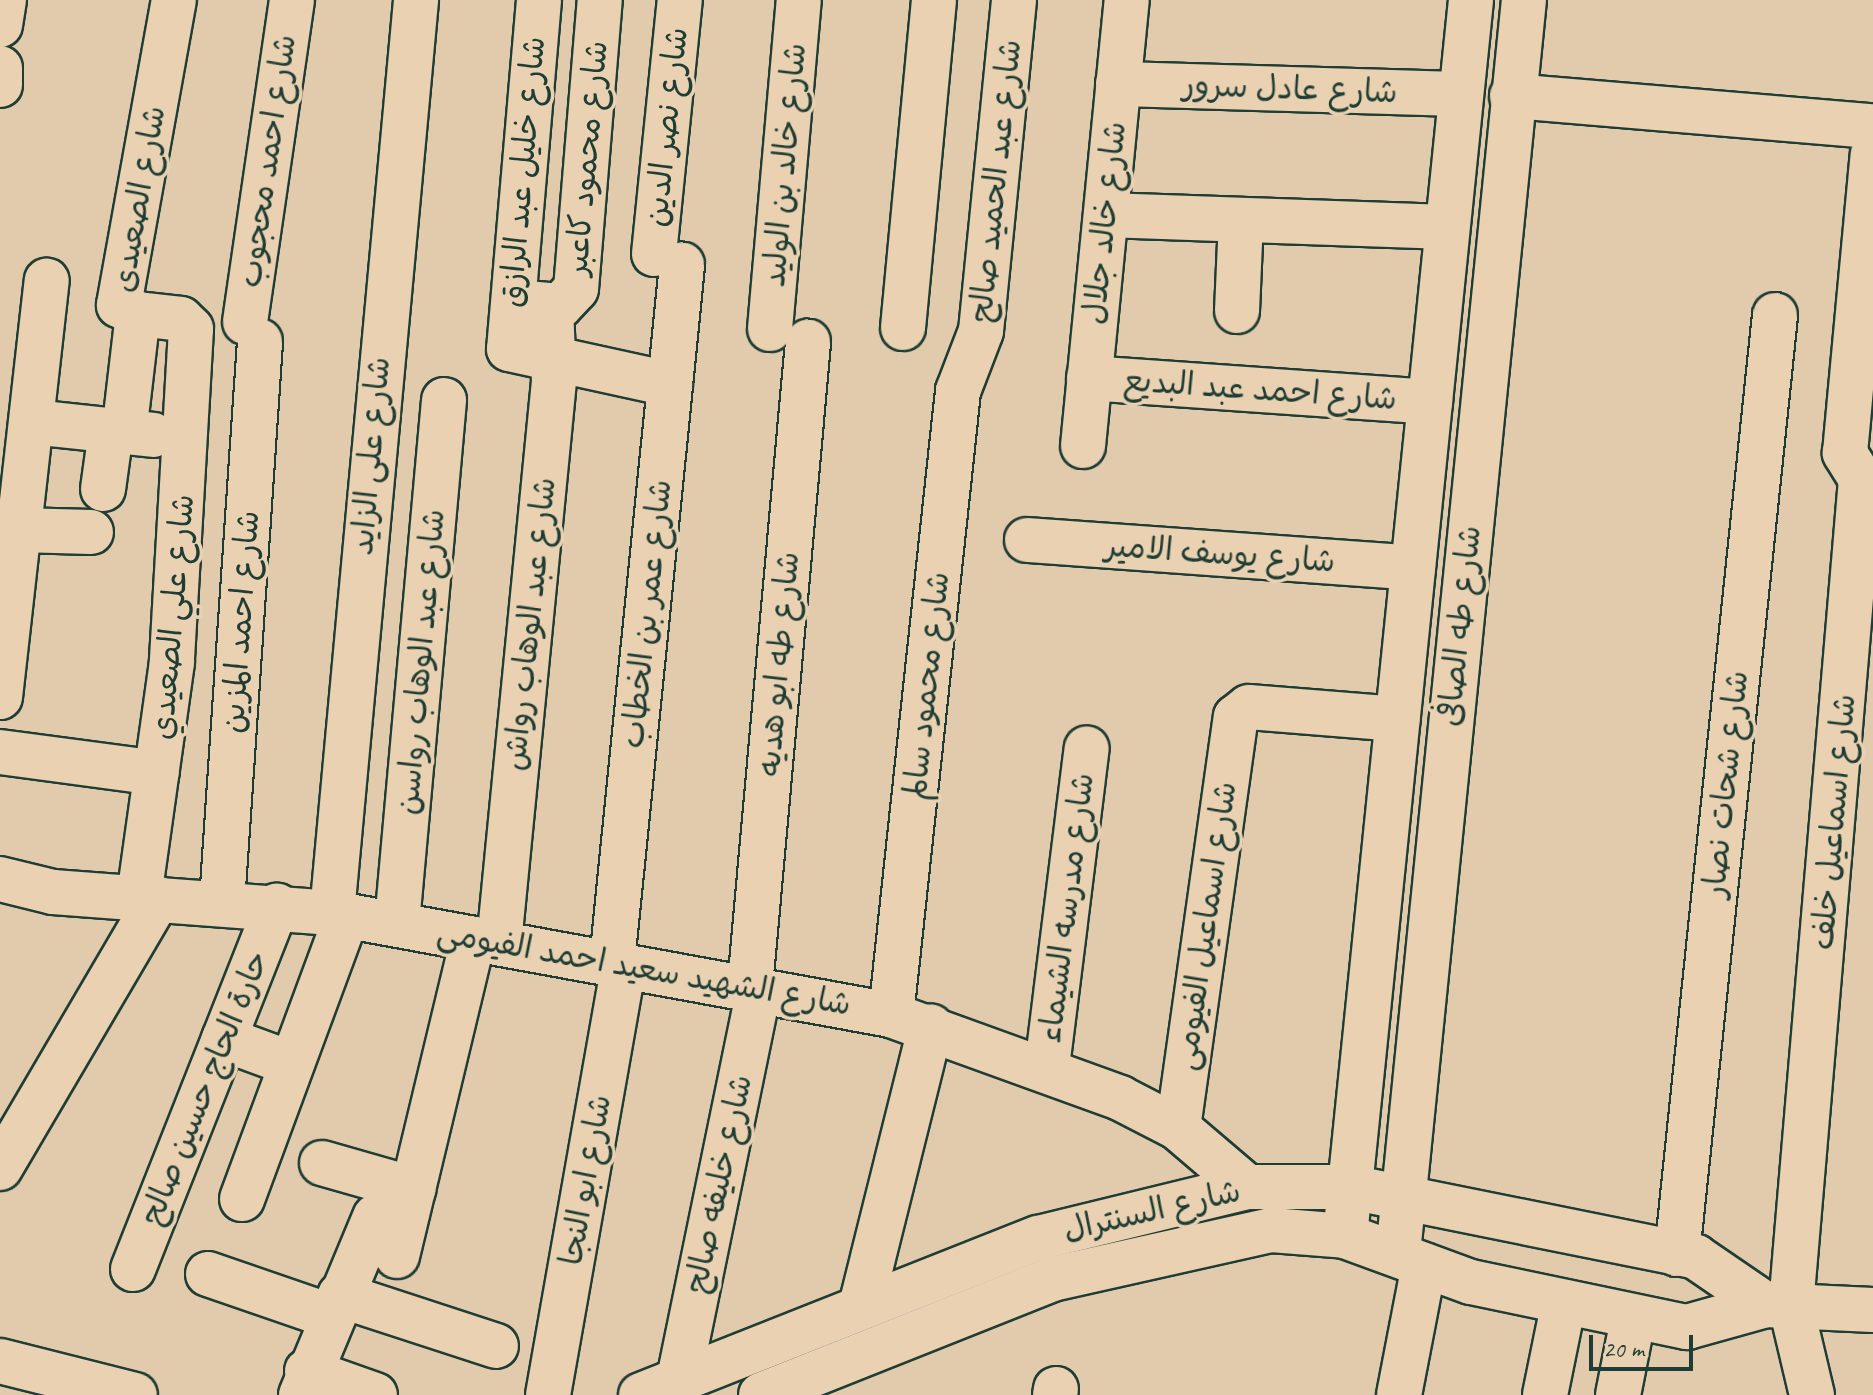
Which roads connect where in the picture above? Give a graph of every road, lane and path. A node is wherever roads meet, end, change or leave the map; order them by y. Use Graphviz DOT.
graph roads {
  1 [pos="4,0"];
  2 [pos="174,0"];
  3 [pos="292,0"];
  4 [pos="416,0"];
  5 [pos="539,0"];
  6 [pos="600,0"];
  7 [pos="680,0"];
  8 [pos="799,0"];
  9 [pos="934,0"];
  10 [pos="1014,0"];
  11 [pos="1127,0"];
  12 [pos="1469,19"];
  13 [pos="1522,20"];
  14 [pos="0,25"];
  15 [pos="0,68"];
  16 [pos="1118,84"];
  17 [pos="0,85"];
  18 [pos="1461,94"];
  19 [pos="1512,96"];
  20 [pos="1873,126"];
  21 [pos="1873,154"];
  22 [pos="1106,215"];
  23 [pos="1241,220"];
  24 [pos="1447,227"];
  25 [pos="668,260"];
  26 [pos="47,281"];
  27 [pos="531,303"];
  28 [pos="1237,311"];
  29 [pos="138,314"];
  30 [pos="1775,315"];
  31 [pos="903,328"];
  32 [pos="252,332"];
  33 [pos="789,336"];
  34 [pos="974,361"];
  35 [pos="554,364"];
  36 [pos="1089,378"];
  37 [pos="670,384"];
  38 [pos="444,400"];
  39 [pos="1430,402"];
  40 [pos="32,422"];
  41 [pos="118,432"];
  42 [pos="189,438"];
  43 [pos="1083,446"];
  44 [pos="12,477"];
  45 [pos="103,489"];
  46 [pos="19,530"];
  47 [pos="91,532"];
  48 [pos="1027,540"];
  49 [pos="1413,568"];
  50 [pos="0,697"];
  51 [pos="1859,700"];
  52 [pos="1398,719"];
  53 [pos="1087,748"];
  54 [pos="0,752"];
  55 [pos="157,773"];
  56 [pos="0,879"];
  57 [pos="148,899"];
  58 [pos="222,902"];
  59 [pos="277,906"];
  60 [pos="339,914"];
  61 [pos="397,923"];
  62 [pos="486,941"];
  63 [pos="618,963"];
  64 [pos="755,987"];
  65 [pos="911,1021"];
  66 [pos="224,1039"];
  67 [pos="292,1064"];
  68 [pos="1047,1067"];
  69 [pos="18,1098"];
  70 [pos="1178,1128"];
  71 [pos="322,1163"];
  72 [pos="0,1168"];
  73 [pos="1247,1187"];
  74 [pos="1350,1187"];
  75 [pos="413,1189"];
  76 [pos="1405,1196"];
  77 [pos="242,1199"];
  78 [pos="375,1217"];
  79 [pos="1345,1236"];
  80 [pos="1677,1254"];
  81 [pos="397,1256"];
  82 [pos="1411,1259"];
  83 [pos="133,1269"];
  84 [pos="208,1274"];
  85 [pos="862,1302"];
  86 [pos="1564,1302"];
  87 [pos="335,1305"];
  88 [pos="1779,1306"];
  89 [pos="1873,1310"];
  90 [pos="1633,1319"];
  91 [pos="496,1346"];
  92 [pos="0,1361"];
  93 [pos="304,1383"];
  94 [pos="660,1387"];
  95 [pos="135,1395"];
  96 [pos="375,1395"];
  97 [pos="548,1395"];
  98 [pos="761,1395"];
  99 [pos="1399,1395"];
  100 [pos="1545,1395"];
  101 [pos="1618,1395"];
  102 [pos="1812,1395"];
  1 -- 14 [label="street"];
  2 -- 29 [label="street, شارع الصعيدى"];
  3 -- 32 [label="street, شارع احمد محجوب"];
  4 -- 60 [label="street, شارع على الزايد"];
  5 -- 27 [label="street, شارع خليل عبد الرازق"];
  6 -- 27 [label="street, شارع محمود كاعبر"];
  7 -- 25 [label="street, شارع نصر الدين"];
  8 -- 33 [label="street, شارع خالد بن الوليد"];
  9 -- 31 [label="street"];
  10 -- 34 [label="street, شارع عبد الحميد صالح"];
  11 -- 16 [label="street, شارع خالد جلال"];
  12 -- 13 [label="street"];
  12 -- 18 [label="street, شارع طه الصافى"];
  13 -- 19 [label="street, شارع طه الصافى"];
  15 -- 17 [label="street"];
  16 -- 18 [label="street, شارع عادل سرور"];
  16 -- 22 [label="street, شارع خالد جلال"];
  18 -- 24 [label="street, شارع طه الصافى"];
  19 -- 20 [label="street"];
  19 -- 76 [label="street, شارع طه الصافى"];
  21 -- 51 [label="street, شارع اسماعيل خلف"];
  22 -- 23 [label="street"];
  22 -- 36 [label="street, شارع خالد جلال"];
  23 -- 24 [label="street"];
  23 -- 28 [label="street"];
  24 -- 39 [label="street, شارع طه الصافى"];
  25 -- 37 [label="street, شارع عمر بن الخطاب"];
  26 -- 40 [label="street"];
  27 -- 35 [label="street, شارع عبد الوهاب رواش"];
  27 -- 35 [label="street, شارع خليل عبد الرازق"];
  29 -- 41 [label="street, شارع الصعيدى"];
  29 -- 42 [label="street, شارع علي الصعيدي"];
  30 -- 80 [label="street, شارع شحات نصار"];
  32 -- 58 [label="street, شارع احمد المزين"];
  33 -- 64 [label="street, شارع طه ابو هديه"];
  34 -- 65 [label="street, شارع محمود سالم"];
  35 -- 37 [label="street"];
  35 -- 62 [label="street, شارع عبد الوهاب رواش"];
  36 -- 39 [label="street, شارع احمد عبد البديع"];
  36 -- 43 [label="street, شارع خالد جلال"];
  37 -- 63 [label="street, شارع عمر بن الخطاب"];
  38 -- 61 [label="street, شارع عبد الوهاب رواسن"];
  39 -- 49 [label="street, شارع طه الصافى"];
  40 -- 41 [label="street"];
  40 -- 44 [label="street"];
  41 -- 42 [label="street"];
  41 -- 45 [label="street, شارع الصعيدى"];
  42 -- 55 [label="street, شارع علي الصعيدي"];
  44 -- 46 [label="street"];
  46 -- 47 [label="street"];
  46 -- 50 [label="street"];
  48 -- 49 [label="street, شارع يوسف الامير"];
  49 -- 52 [label="street, شارع طه الصافى"];
  51 -- 88 [label="street, شارع اسماعيل خلف"];
  52 -- 70 [label="street, شارع اسماعيل الفيومى"];
  52 -- 74 [label="street, شارع طه الصافى"];
  53 -- 68 [label="street, شارع مدرسه الشيماء"];
  54 -- 55 [label="street"];
  55 -- 57 [label="street, شارع علي الصعيدي"];
  56 -- 57 [label="street, شارع الشهيد سعيد احمد الفيومى"];
  57 -- 58 [label="street, شارع الشهيد سعيد احمد الفيومى"];
  57 -- 69 [label="street"];
  58 -- 59 [label="street, شارع الشهيد سعيد احمد الفيومى"];
  59 -- 60 [label="street, شارع الشهيد سعيد احمد الفيومى"];
  59 -- 66 [label="street, حارة الحاج حسين صالح"];
  60 -- 61 [label="street, شارع الشهيد سعيد احمد الفيومى"];
  60 -- 67 [label="street, شارع على الزايد"];
  61 -- 62 [label="street, شارع الشهيد سعيد احمد الفيومى"];
  62 -- 63 [label="street, شارع الشهيد سعيد احمد الفيومى"];
  62 -- 75 [label="street, شارع عبد الوهاب رواش"];
  63 -- 64 [label="street, شارع الشهيد سعيد احمد الفيومى"];
  63 -- 97 [label="street, شارع ابو النجا"];
  64 -- 65 [label="street, شارع الشهيد سعيد احمد الفيومى"];
  64 -- 94 [label="street, شارع خليفه صالح"];
  65 -- 68 [label="street, شارع الشهيد سعيد احمد الفيومى"];
  65 -- 85 [label="street, شارع محمود سالم"];
  66 -- 67 [label="street"];
  66 -- 83 [label="street, حارة الحاج حسين صالح"];
  67 -- 77 [label="street, شارع على الزايد"];
  68 -- 70 [label="street, شارع الشهيد سعيد احمد الفيومى"];
  69 -- 72 [label="street"];
  70 -- 73 [label="street, شارع الشهيد سعيد احمد الفيومى"];
  71 -- 75 [label="street"];
  73 -- 74 [label="street, شارع السنترال"];
  73 -- 85 [label="street, شارع السنترال"];
  74 -- 76 [label="street, شارع السنترال"];
  74 -- 79 [label="street, شارع طه الصافى"];
  75 -- 81 [label="street, شارع عبد الوهاب رواش"];
  76 -- 80 [label="street, شارع السنترال"];
  76 -- 82 [label="street, شارع طه الصافى"];
  78 -- 87 [label="street"];
  79 -- 82 [label="street, شارع السنترال"];
  79 -- 98 [label="street, شارع السنترال"];
  80 -- 88 [label="street, شارع السنترال"];
  82 -- 86 [label="street, شارع السنترال"];
  82 -- 99 [label="street, شارع طه الصافى"];
  84 -- 87 [label="street"];
  85 -- 94 [label="street, شارع السنترال"];
  86 -- 90 [label="street, شارع السنترال"];
  86 -- 100 [label="street"];
  87 -- 91 [label="street"];
  87 -- 93 [label="street"];
  88 -- 89 [label="street, شارع السنترال"];
  88 -- 90 [label="street, شارع السنترال"];
  88 -- 102 [label="street, شارع اسماعيل خلف"];
  90 -- 101 [label="street"];
  92 -- 95 [label="street"];
  93 -- 96 [label="street"];
}
